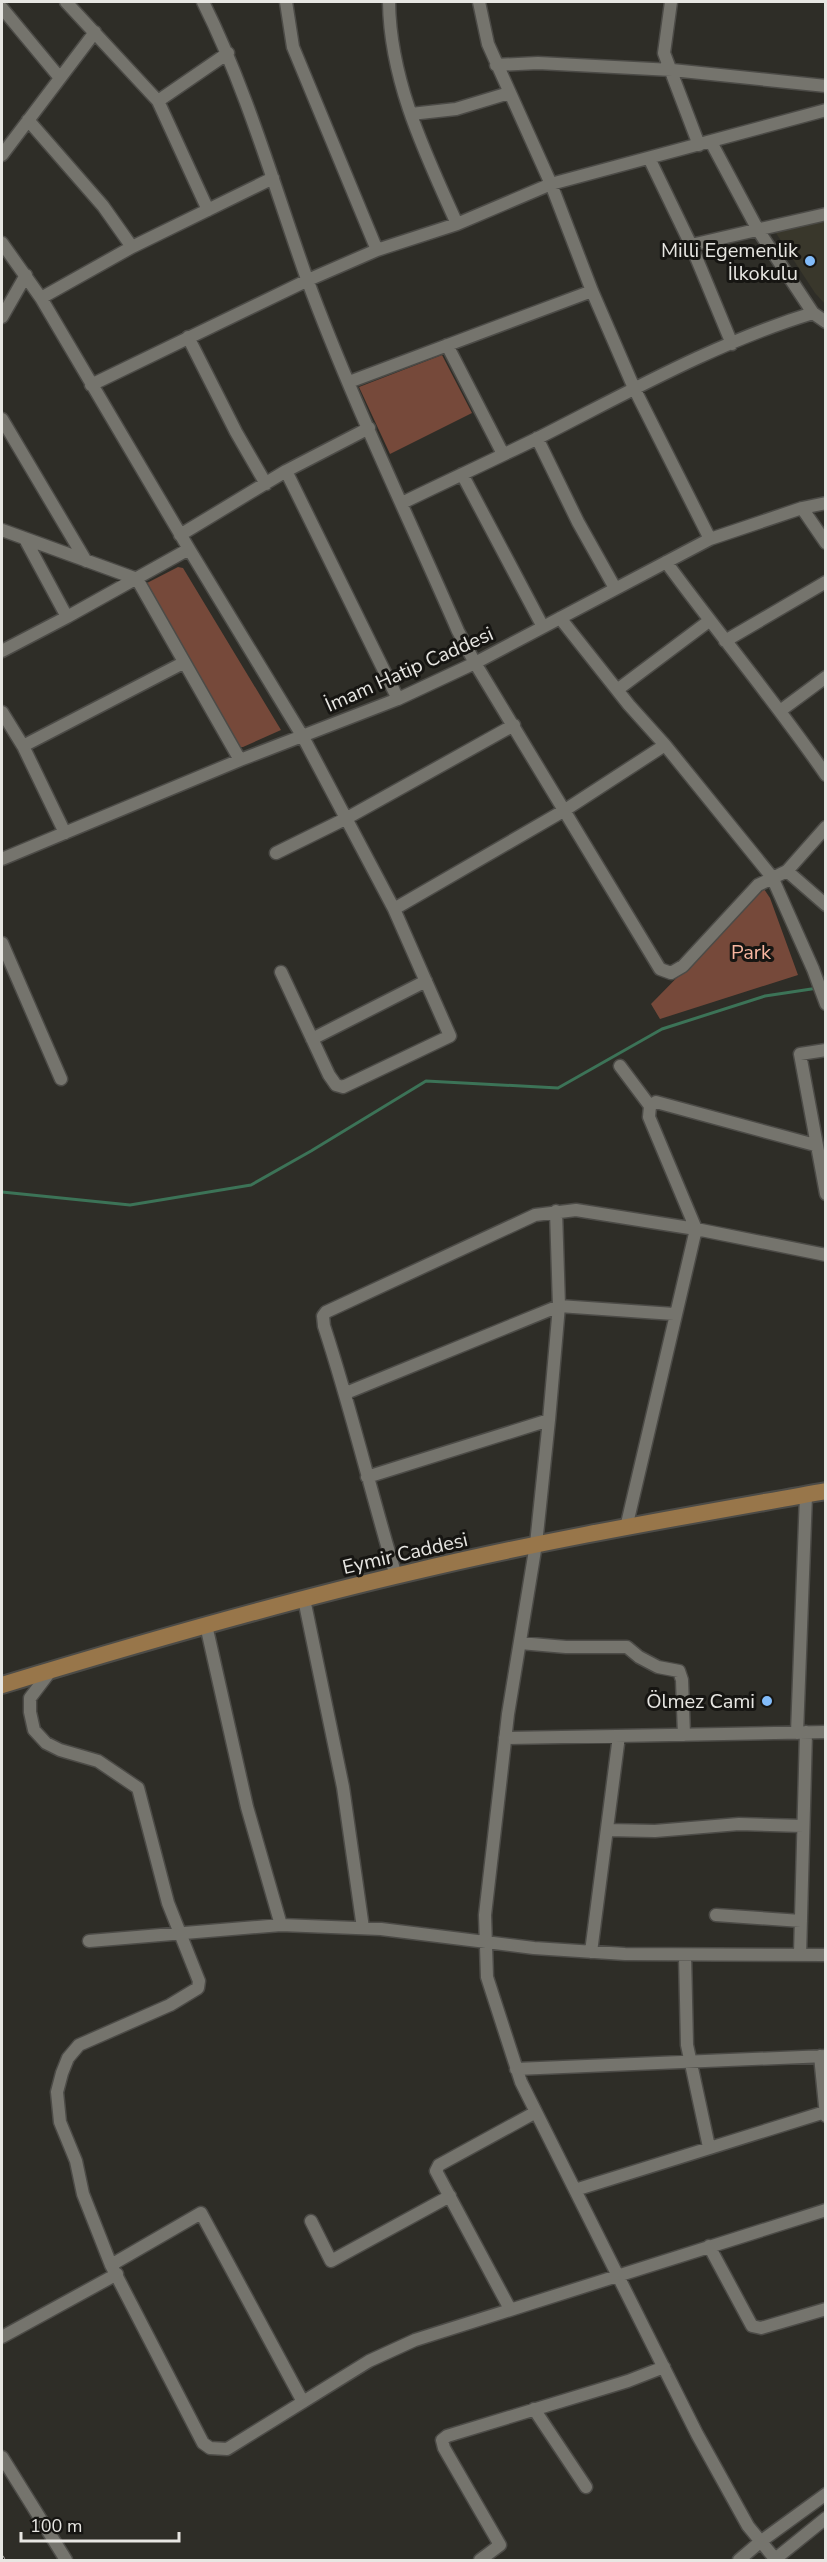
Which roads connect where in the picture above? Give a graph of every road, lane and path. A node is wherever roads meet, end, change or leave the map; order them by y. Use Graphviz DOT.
graph roads {
  1 [pos="66,2"];
  2 [pos="203,2"];
  3 [pos="286,2"];
  4 [pos="389,2"];
  5 [pos="479,2"];
  6 [pos="671,2"];
  7 [pos="2,8"];
  8 [pos="95,33"];
  9 [pos="228,53"];
  10 [pos="496,64"];
  11 [pos="672,70"];
  12 [pos="60,78"];
  13 [pos="825,86"];
  14 [pos="509,93"];
  15 [pos="158,101"];
  16 [pos="825,110"];
  17 [pos="411,114"];
  18 [pos="28,120"];
  19 [pos="705,143"];
  20 [pos="2,154"];
  21 [pos="649,158"];
  22 [pos="273,178"];
  23 [pos="551,184"];
  24 [pos="208,210"];
  25 [pos="825,214"];
  26 [pos="457,224"];
  27 [pos="758,230"];
  28 [pos="2,243"];
  29 [pos="690,245"];
  30 [pos="132,247"];
  31 [pos="377,250"];
  32 [pos="26,275"];
  33 [pos="308,280"];
  34 [pos="592,291"];
  35 [pos="41,298"];
  36 [pos="813,314"];
  37 [pos="2,317"];
  38 [pos="825,322"];
  39 [pos="188,337"];
  40 [pos="732,344"];
  41 [pos="447,345"];
  42 [pos="349,382"];
  43 [pos="91,385"];
  44 [pos="634,388"];
  45 [pos="2,419"];
  46 [pos="369,428"];
  47 [pos="537,438"];
  48 [pos="503,454"];
  49 [pos="286,471"];
  50 [pos="462,474"];
  51 [pos="266,484"];
  52 [pos="402,503"];
  53 [pos="825,503"];
  54 [pos="802,508"];
  55 [pos="2,530"];
  56 [pos="180,536"];
  57 [pos="25,539"];
  58 [pos="710,539"];
  59 [pos="825,543"];
  60 [pos="189,549"];
  61 [pos="86,561"];
  62 [pos="666,562"];
  63 [pos="137,579"];
  64 [pos="825,582"];
  65 [pos="615,588"];
  66 [pos="67,617"];
  67 [pos="560,618"];
  68 [pos="709,621"];
  69 [pos="543,627"];
  70 [pos="725,641"];
  71 [pos="2,651"];
  72 [pos="183,663"];
  73 [pos="475,663"];
  74 [pos="825,677"];
  75 [pos="617,690"];
  76 [pos="398,699"];
  77 [pos="780,711"];
  78 [pos="2,712"];
  79 [pos="514,725"];
  80 [pos="303,737"];
  81 [pos="665,745"];
  82 [pos="23,746"];
  83 [pos="240,760"];
  84 [pos="825,775"];
  85 [pos="565,810"];
  86 [pos="347,818"];
  87 [pos="825,826"];
  88 [pos="65,833"];
  89 [pos="276,854"];
  90 [pos="2,859"];
  91 [pos="787,871"];
  92 [pos="771,877"];
  93 [pos="825,905"];
  94 [pos="394,909"];
  95 [pos="2,943"];
  96 [pos="281,972"];
  97 [pos="426,981"];
  98 [pos="825,1001"];
  99 [pos="312,1039"];
  100 [pos="825,1050"];
  101 [pos="620,1066"];
  102 [pos="61,1079"];
  103 [pos="650,1106"];
  104 [pos="815,1144"];
  105 [pos="825,1194"];
  106 [pos="556,1211"];
  107 [pos="696,1229"];
  108 [pos="825,1255"];
  109 [pos="559,1306"];
  110 [pos="674,1314"];
  111 [pos="346,1393"];
  112 [pos="549,1420"];
  113 [pos="367,1477"];
  114 [pos="825,1491"];
  115 [pos="806,1495"];
  116 [pos="626,1528"];
  117 [pos="536,1545"];
  118 [pos="396,1576"];
  119 [pos="304,1599"];
  120 [pos="206,1625"];
  121 [pos="520,1642"];
  122 [pos="52,1669"];
  123 [pos="2,1684"];
  124 [pos="825,1732"];
  125 [pos="802,1733"];
  126 [pos="684,1735"];
  127 [pos="619,1736"];
  128 [pos="505,1737"];
  129 [pos="803,1826"];
  130 [pos="607,1830"];
  131 [pos="716,1915"];
  132 [pos="801,1921"];
  133 [pos="281,1925"];
  134 [pos="363,1928"];
  135 [pos="179,1932"];
  136 [pos="89,1941"];
  137 [pos="486,1942"];
  138 [pos="591,1952"];
  139 [pos="685,1954"];
  140 [pos="825,1954"];
  141 [pos="800,1955"];
  142 [pos="823,2056"];
  143 [pos="691,2062"];
  144 [pos="516,2068"];
  145 [pos="536,2112"];
  146 [pos="825,2114"];
  147 [pos="709,2147"];
  148 [pos="575,2190"];
  149 [pos="450,2196"];
  150 [pos="825,2210"];
  151 [pos="311,2221"];
  152 [pos="709,2246"];
  153 [pos="114,2270"];
  154 [pos="618,2274"];
  155 [pos="510,2309"];
  156 [pos="825,2309"];
  157 [pos="2,2337"];
  158 [pos="664,2367"];
  159 [pos="303,2402"];
  160 [pos="534,2409"];
  161 [pos="2,2457"];
  162 [pos="586,2487"];
  163 [pos="825,2494"];
  164 [pos="825,2518"];
  165 [pos="760,2541"];
  166 [pos="66,2560"];
  167 [pos="480,2560"];
  168 [pos="739,2560"];
  169 [pos="775,2560"];
  1 -- 8 [label="street"];
  2 -- 9 [label="street"];
  3 -- 31 [label="street"];
  4 -- 17 [label="street"];
  5 -- 10 [label="street"];
  6 -- 11 [label="street"];
  7 -- 12 [label="street"];
  8 -- 12 [label="street"];
  8 -- 15 [label="street"];
  9 -- 15 [label="street"];
  9 -- 22 [label="street"];
  10 -- 11 [label="street"];
  10 -- 14 [label="street"];
  11 -- 13 [label="street"];
  11 -- 19 [label="street"];
  12 -- 18 [label="street"];
  14 -- 17 [label="street"];
  14 -- 23 [label="street"];
  15 -- 24 [label="street"];
  16 -- 19 [label="street"];
  17 -- 26 [label="street"];
  18 -- 20 [label="street"];
  18 -- 30 [label="street"];
  19 -- 21 [label="street"];
  19 -- 27 [label="street"];
  21 -- 23 [label="street"];
  21 -- 29 [label="street"];
  22 -- 24 [label="street"];
  22 -- 33 [label="street"];
  23 -- 26 [label="street"];
  23 -- 34 [label="street"];
  24 -- 30 [label="street"];
  25 -- 27 [label="street"];
  26 -- 31 [label="street"];
  27 -- 29 [label="street"];
  27 -- 36 [label="street"];
  28 -- 32 [label="street"];
  29 -- 40 [label="street"];
  30 -- 35 [label="street"];
  31 -- 33 [label="street"];
  32 -- 35 [label="street"];
  32 -- 37 [label="street"];
  33 -- 39 [label="street"];
  33 -- 42 [label="street"];
  34 -- 41 [label="street"];
  34 -- 44 [label="street"];
  35 -- 43 [label="street"];
  36 -- 38 [label="street"];
  36 -- 40 [label="street"];
  39 -- 43 [label="street"];
  39 -- 51 [label="street"];
  40 -- 44 [label="street"];
  41 -- 42 [label="street"];
  41 -- 48 [label="street"];
  42 -- 46 [label="street"];
  43 -- 56 [label="street"];
  44 -- 47 [label="street"];
  44 -- 58 [label="street"];
  45 -- 61 [label="street"];
  46 -- 49 [label="street"];
  46 -- 52 [label="street"];
  47 -- 48 [label="street"];
  47 -- 65 [label="street"];
  48 -- 50 [label="street"];
  49 -- 51 [label="street"];
  49 -- 76 [label="street"];
  50 -- 52 [label="street"];
  50 -- 69 [label="street"];
  51 -- 56 [label="street"];
  52 -- 73 [label="street"];
  53 -- 54 [label="street, İmam Hatip Caddesi"];
  54 -- 58 [label="street, İmam Hatip Caddesi"];
  54 -- 59 [label="street"];
  55 -- 57 [label="street"];
  56 -- 60 [label="street"];
  57 -- 61 [label="street"];
  57 -- 66 [label="street"];
  58 -- 62 [label="street, İmam Hatip Caddesi"];
  60 -- 63 [label="street"];
  60 -- 80 [label="street"];
  61 -- 63 [label="street"];
  62 -- 65 [label="street, İmam Hatip Caddesi"];
  62 -- 68 [label="street"];
  63 -- 66 [label="street"];
  63 -- 72 [label="street"];
  64 -- 70 [label="street"];
  65 -- 67 [label="street, İmam Hatip Caddesi"];
  66 -- 71 [label="street"];
  67 -- 69 [label="street, İmam Hatip Caddesi"];
  67 -- 75 [label="street"];
  68 -- 70 [label="street"];
  68 -- 75 [label="street"];
  69 -- 73 [label="street, İmam Hatip Caddesi"];
  70 -- 77 [label="street"];
  72 -- 82 [label="street"];
  72 -- 83 [label="street"];
  73 -- 76 [label="street, İmam Hatip Caddesi"];
  73 -- 79 [label="street"];
  74 -- 77 [label="street"];
  75 -- 81 [label="street"];
  76 -- 80 [label="street, İmam Hatip Caddesi"];
  77 -- 84 [label="street"];
  78 -- 82 [label="street"];
  79 -- 85 [label="street"];
  79 -- 86 [label="street"];
  80 -- 83 [label="street, İmam Hatip Caddesi"];
  80 -- 86 [label="street"];
  81 -- 85 [label="street"];
  81 -- 92 [label="street"];
  82 -- 88 [label="street"];
  83 -- 88 [label="street, İmam Hatip Caddesi"];
  85 -- 92 [label="street"];
  85 -- 94 [label="street"];
  86 -- 89 [label="street"];
  86 -- 94 [label="street"];
  87 -- 91 [label="street"];
  88 -- 90 [label="street, İmam Hatip Caddesi"];
  91 -- 92 [label="street"];
  91 -- 93 [label="street"];
  92 -- 98 [label="street"];
  94 -- 97 [label="street"];
  95 -- 102 [label="street"];
  96 -- 99 [label="street"];
  97 -- 99 [label="street"];
  97 -- 99 [label="street"];
  100 -- 104 [label="street"];
  101 -- 103 [label="street"];
  103 -- 104 [label="street"];
  103 -- 107 [label="street"];
  104 -- 105 [label="street"];
  106 -- 107 [label="street"];
  106 -- 109 [label="street"];
  106 -- 111 [label="street"];
  107 -- 108 [label="street"];
  107 -- 110 [label="street"];
  109 -- 110 [label="street"];
  109 -- 111 [label="street"];
  109 -- 112 [label="street"];
  110 -- 116 [label="street"];
  111 -- 113 [label="street"];
  112 -- 113 [label="street"];
  112 -- 117 [label="street"];
  113 -- 118 [label="street"];
  114 -- 115 [label="main road, Eymir Caddesi"];
  115 -- 116 [label="main road, Eymir Caddesi"];
  115 -- 125 [label="street"];
  116 -- 117 [label="main road, Eymir Caddesi"];
  117 -- 118 [label="main road, Eymir Caddesi"];
  117 -- 121 [label="street"];
  118 -- 119 [label="main road, Eymir Caddesi"];
  119 -- 120 [label="main road, Eymir Caddesi"];
  119 -- 134 [label="street"];
  120 -- 122 [label="main road, Eymir Caddesi"];
  120 -- 133 [label="street"];
  121 -- 126 [label="street"];
  121 -- 128 [label="street"];
  122 -- 123 [label="main road, Eymir Caddesi"];
  122 -- 135 [label="street"];
  124 -- 125 [label="street"];
  125 -- 126 [label="street"];
  125 -- 129 [label="street"];
  126 -- 127 [label="street"];
  127 -- 128 [label="street"];
  127 -- 130 [label="street"];
  128 -- 137 [label="street"];
  129 -- 130 [label="street"];
  129 -- 132 [label="street"];
  130 -- 138 [label="street"];
  131 -- 132 [label="street"];
  132 -- 141 [label="street"];
  133 -- 134 [label="street"];
  133 -- 135 [label="street"];
  134 -- 137 [label="street"];
  135 -- 136 [label="street"];
  135 -- 153 [label="street"];
  137 -- 138 [label="street"];
  137 -- 144 [label="street"];
  138 -- 139 [label="street"];
  139 -- 141 [label="street"];
  139 -- 143 [label="street"];
  140 -- 141 [label="street"];
  142 -- 143 [label="street"];
  142 -- 146 [label="street"];
  143 -- 144 [label="street"];
  143 -- 147 [label="street"];
  144 -- 145 [label="street"];
  145 -- 148 [label="street"];
  145 -- 149 [label="street"];
  146 -- 147 [label="street"];
  147 -- 148 [label="street"];
  148 -- 154 [label="street"];
  149 -- 151 [label="street"];
  149 -- 155 [label="street"];
  150 -- 152 [label="street"];
  152 -- 154 [label="street"];
  152 -- 156 [label="street"];
  153 -- 157 [label="street"];
  153 -- 159 [label="street"];
  153 -- 159 [label="street"];
  154 -- 155 [label="street"];
  154 -- 158 [label="street"];
  155 -- 159 [label="street"];
  158 -- 160 [label="street"];
  158 -- 165 [label="street"];
  160 -- 162 [label="street"];
  160 -- 167 [label="street"];
  161 -- 166 [label="street"];
  163 -- 165 [label="street"];
  164 -- 169 [label="street"];
  165 -- 168 [label="street"];
  165 -- 169 [label="street"];
}
